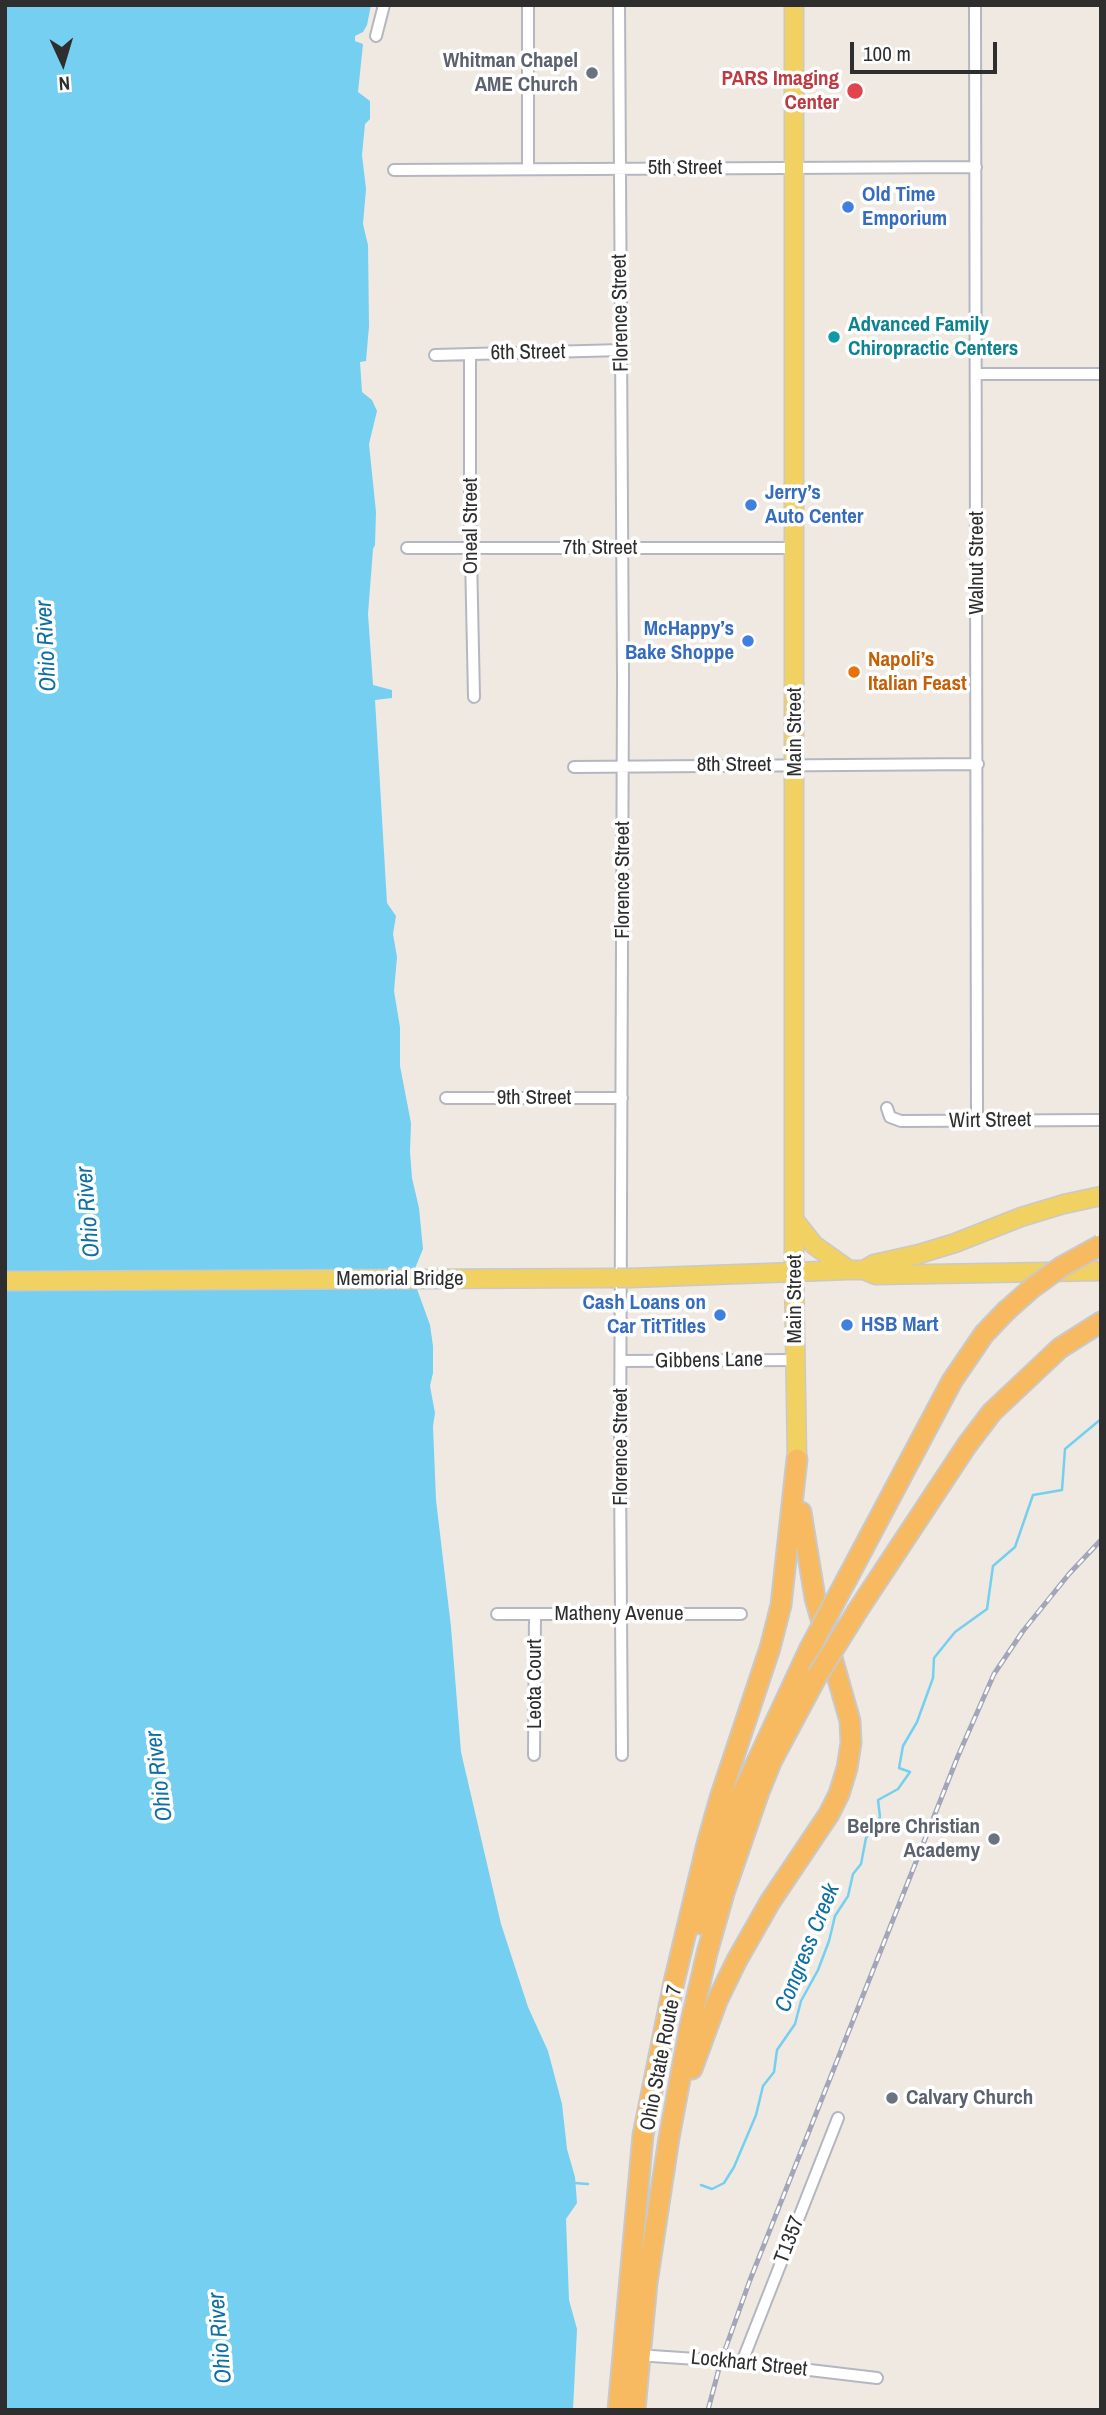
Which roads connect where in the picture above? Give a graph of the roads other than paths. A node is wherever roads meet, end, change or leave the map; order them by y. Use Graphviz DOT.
graph roads {
  1 [pos="384,5"];
  2 [pos="527,5"];
  3 [pos="620,5"];
  4 [pos="794,5"];
  5 [pos="975,5"];
  6 [pos="376,36"];
  7 [pos="794,167"];
  8 [pos="976,167"];
  9 [pos="528,169"];
  10 [pos="621,169"];
  11 [pos="394,170"];
  12 [pos="622,350"];
  13 [pos="470,354"];
  14 [pos="435,355"];
  15 [pos="1101,373"];
  16 [pos="976,374"];
  17 [pos="407,548"];
  18 [pos="471,548"];
  19 [pos="622,548"];
  20 [pos="793,548"];
  21 [pos="474,697"];
  22 [pos="795,764"];
  23 [pos="978,764"];
  24 [pos="623,765"];
  25 [pos="574,766"];
  26 [pos="446,1098"];
  27 [pos="622,1098"];
  28 [pos="887,1108"];
  29 [pos="1101,1120"];
  30 [pos="978,1121"];
  31 [pos="1101,1196"];
  32 [pos="795,1221"];
  33 [pos="1101,1245"];
  34 [pos="857,1270"];
  35 [pos="1101,1271"];
  36 [pos="794,1273"];
  37 [pos="5,1281"];
  38 [pos="1101,1322"];
  39 [pos="795,1360"];
  40 [pos="622,1362"];
  41 [pos="797,1459"];
  42 [pos="497,1614"];
  43 [pos="535,1614"];
  44 [pos="621,1614"];
  45 [pos="741,1614"];
  46 [pos="534,1755"];
  47 [pos="622,1755"];
  48 [pos="838,2118"];
  49 [pos="669,2138"];
  50 [pos="634,2243"];
  51 [pos="631,2355"];
  52 [pos="742,2362"];
  53 [pos="877,2378"];
  54 [pos="618,2410"];
  55 [pos="635,2410"];
  1 -- 6 [label="street"];
  2 -- 9 [label="street"];
  3 -- 10 [label="street, Florence Street"];
  4 -- 7 [label="main road, Main Street"];
  5 -- 8 [label="street, Walnut Street"];
  7 -- 8 [label="street, 5th Street"];
  7 -- 10 [label="street, 5th Street"];
  7 -- 20 [label="main road, Main Street"];
  8 -- 16 [label="street, Walnut Street"];
  9 -- 10 [label="street, 5th Street"];
  9 -- 11 [label="street, 5th Street"];
  10 -- 12 [label="street, Florence Street"];
  12 -- 13 [label="street, 6th Street"];
  12 -- 19 [label="street, Florence Street"];
  13 -- 14 [label="street, 6th Street"];
  13 -- 18 [label="street, Oneal Street"];
  15 -- 16 [label="street"];
  16 -- 23 [label="street, Walnut Street"];
  17 -- 18 [label="street, 7th Street"];
  18 -- 19 [label="street, 7th Street"];
  18 -- 21 [label="street, Oneal Street"];
  19 -- 20 [label="street, 7th Street"];
  19 -- 24 [label="street, Florence Street"];
  20 -- 22 [label="main road, Main Street"];
  22 -- 23 [label="street, 8th Street"];
  22 -- 24 [label="street, 8th Street"];
  22 -- 32 [label="main road, Main Street"];
  23 -- 30 [label="street, Walnut Street"];
  24 -- 25 [label="street, 8th Street"];
  24 -- 27 [label="street, Florence Street"];
  26 -- 27 [label="street, 9th Street"];
  27 -- 40 [label="street, Florence Street"];
  28 -- 30 [label="street, Wirt Street"];
  29 -- 30 [label="street, Wirt Street"];
  31 -- 34 [label="main road"];
  32 -- 34 [label="main road"];
  32 -- 36 [label="main road, Main Street"];
  33 -- 50 [label="highway, bridge"];
  34 -- 35 [label="main road"];
  34 -- 36 [label="main road, Memorial Bridge"];
  36 -- 37 [label="main road, Memorial Bridge, bridge"];
  36 -- 39 [label="main road, Main Street"];
  38 -- 49 [label="highway, Ohio State Route 7, bridge"];
  39 -- 40 [label="street, Gibbens Lane"];
  39 -- 41 [label="main road, Main Street"];
  40 -- 44 [label="street, Florence Street"];
  41 -- 49 [label="highway"];
  41 -- 50 [label="highway"];
  42 -- 43 [label="street, Matheny Avenue"];
  43 -- 44 [label="street, Matheny Avenue"];
  43 -- 46 [label="street, Leota Court"];
  44 -- 45 [label="street, Matheny Avenue"];
  44 -- 47 [label="street, Florence Street"];
  48 -- 52 [label="street, T1357"];
  49 -- 51 [label="highway, Ohio State Route 7"];
  50 -- 51 [label="highway, Ohio State Route 7"];
  51 -- 52 [label="street, Lockhart Street"];
  51 -- 54 [label="highway, Ohio State Route 7"];
  51 -- 55 [label="highway, Ohio State Route 7"];
  52 -- 53 [label="street, Lockhart Street"];
}
